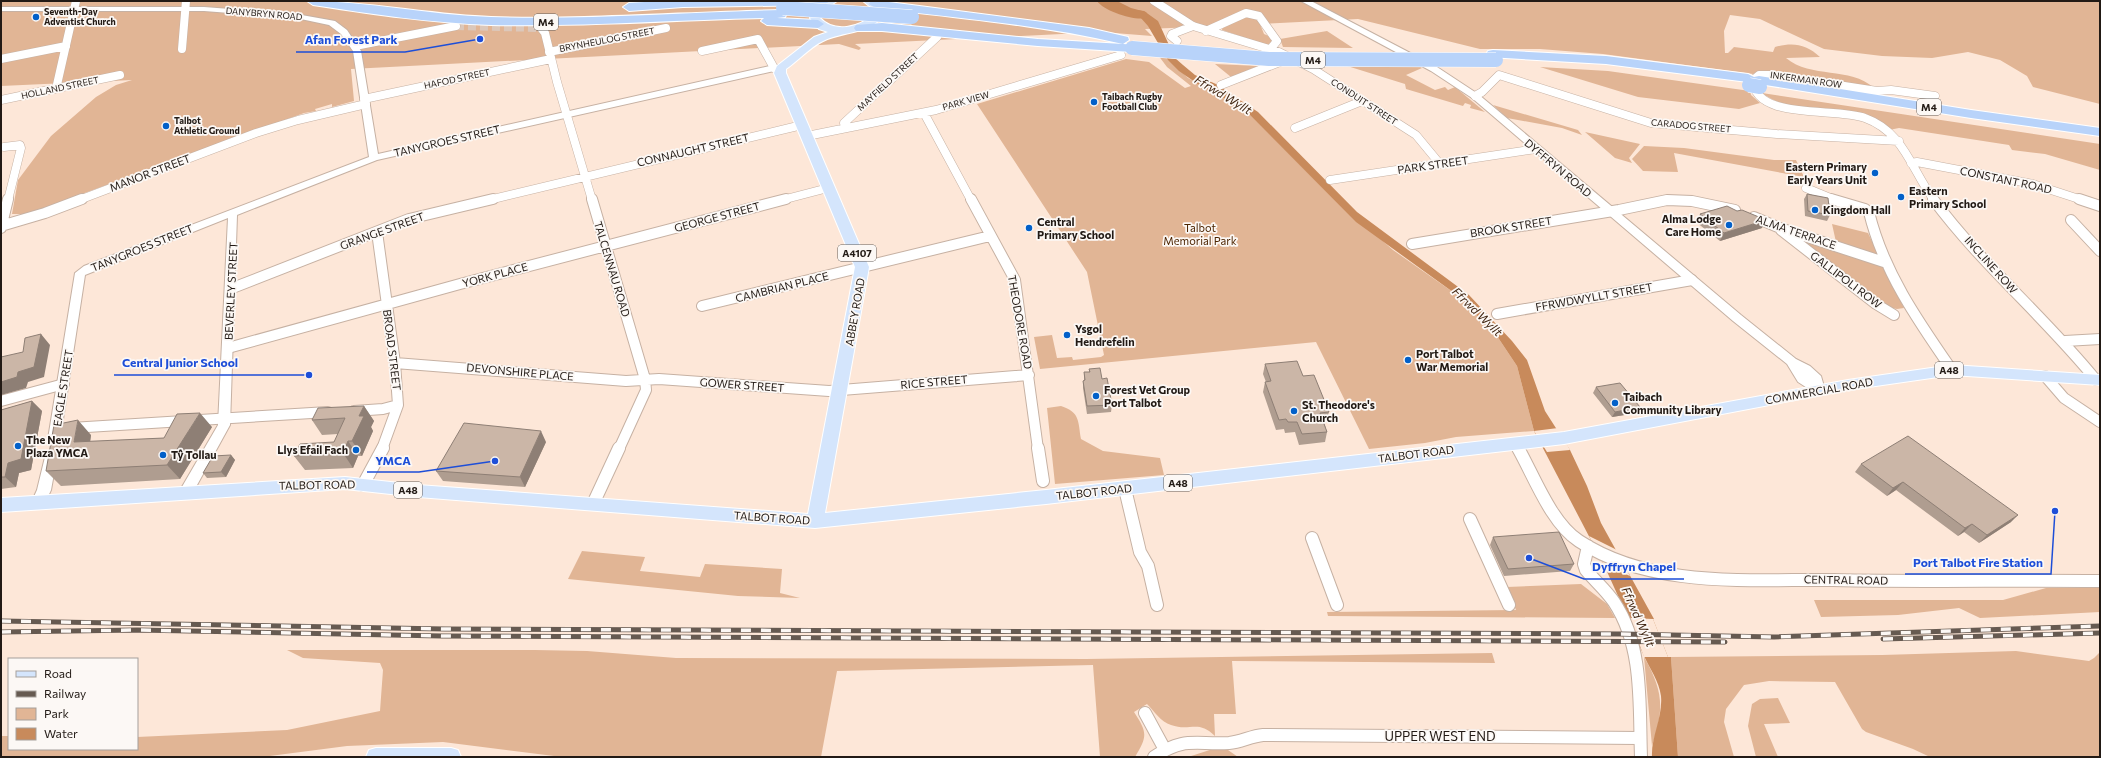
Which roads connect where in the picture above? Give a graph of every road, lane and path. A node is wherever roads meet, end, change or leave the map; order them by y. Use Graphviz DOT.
graph roads {
  1 [pos="313,1"];
  2 [pos="356,1"];
  3 [pos="824,1"];
  4 [pos="832,1"];
  5 [pos="1154,1"];
  6 [pos="1305,1"];
  7 [pos="871,2"];
  8 [pos="75,5"];
  9 [pos="185,5"];
  10 [pos="1,9"];
  11 [pos="546,22"];
  12 [pos="819,25"];
  13 [pos="456,26"];
  14 [pos="1193,26"];
  15 [pos="666,28"];
  16 [pos="860,28"];
  17 [pos="841,31"];
  18 [pos="1206,31"];
  19 [pos="937,37"];
  20 [pos="818,39"];
  21 [pos="1177,42"];
  22 [pos="66,46"];
  23 [pos="355,46"];
  24 [pos="1127,46"];
  25 [pos="182,49"];
  26 [pos="702,51"];
  27 [pos="1270,51"];
  28 [pos="550,55"];
  29 [pos="1290,57"];
  30 [pos="1,59"];
  31 [pos="777,68"];
  32 [pos="120,76"];
  33 [pos="1754,83"];
  34 [pos="1221,85"];
  35 [pos="56,89"];
  36 [pos="1475,96"];
  37 [pos="1935,96"];
  38 [pos="1,100"];
  39 [pos="1362,101"];
  40 [pos="365,102"];
  41 [pos="924,113"];
  42 [pos="567,114"];
  43 [pos="298,120"];
  44 [pos="845,128"];
  45 [pos="1295,128"];
  46 [pos="804,130"];
  47 [pos="2100,132"];
  48 [pos="2100,138"];
  49 [pos="1899,141"];
  50 [pos="4,147"];
  51 [pos="1536,149"];
  52 [pos="374,158"];
  53 [pos="1910,163"];
  54 [pos="1440,164"];
  55 [pos="585,176"];
  56 [pos="1330,180"];
  57 [pos="828,188"];
  58 [pos="1806,188"];
  59 [pos="2100,206"];
  60 [pos="232,212"];
  61 [pos="1610,212"];
  62 [pos="2071,220"];
  63 [pos="1,227"];
  64 [pos="1780,228"];
  65 [pos="377,232"];
  66 [pos="990,236"];
  67 [pos="1412,244"];
  68 [pos="605,246"];
  69 [pos="2100,251"];
  70 [pos="1887,263"];
  71 [pos="862,267"];
  72 [pos="80,273"];
  73 [pos="1692,280"];
  74 [pos="230,288"];
  75 [pos="386,304"];
  76 [pos="702,306"];
  77 [pos="1497,314"];
  78 [pos="1894,315"];
  79 [pos="2100,339"];
  80 [pos="2065,341"];
  81 [pos="228,348"];
  82 [pos="395,363"];
  83 [pos="1952,370"];
  84 [pos="1029,375"];
  85 [pos="2045,376"];
  86 [pos="645,379"];
  87 [pos="2098,380"];
  88 [pos="64,384"];
  89 [pos="1819,390"];
  90 [pos="840,391"];
  91 [pos="1,401"];
  92 [pos="398,405"];
  93 [pos="225,418"];
  94 [pos="2100,422"];
  95 [pos="56,431"];
  96 [pos="1540,441"];
  97 [pos="1516,443"];
  98 [pos="1043,481"];
  99 [pos="363,485"];
  100 [pos="1125,489"];
  101 [pos="186,492"];
  102 [pos="39,501"];
  103 [pos="593,504"];
  104 [pos="1,505"];
  105 [pos="1470,519"];
  106 [pos="815,521"];
  107 [pos="1312,538"];
  108 [pos="1592,548"];
  109 [pos="2100,581"];
  110 [pos="1337,604"];
  111 [pos="1157,605"];
  112 [pos="1509,605"];
  113 [pos="1145,713"];
  114 [pos="1639,738"];
  115 [pos="1159,753"];
  116 [pos="376,757"];
  117 [pos="451,757"];
  118 [pos="1640,757"];
  1 -- 11 [label="highway, M4"];
  2 -- 11 [label="highway, M4"];
  3 -- 11 [label="highway"];
  4 -- 12 [label="main road"];
  5 -- 14 [label="street, CONDUIT STREET"];
  6 -- 36 [label="street, DYFFRYN ROAD"];
  7 -- 16 [label="main road"];
  7 -- 24 [label="highway"];
  8 -- 9 [label="street, DANYBRYN ROAD"];
  8 -- 10 [label="street, DANYBRYN ROAD"];
  8 -- 22 [label="street"];
  9 -- 23 [label="street, DANYBRYN ROAD"];
  9 -- 25 [label="street"];
  11 -- 12 [label="highway"];
  11 -- 24 [label="highway, M4"];
  11 -- 28 [label="street, TALCENNAU ROAD"];
  12 -- 17 [label="main road"];
  12 -- 20 [label="main road"];
  13 -- 23 [label="street"];
  14 -- 18 [label="street, CONDUIT STREET"];
  14 -- 21 [label="street"];
  15 -- 28 [label="street, BRYNHEULOG STREET"];
  16 -- 17 [label="main road"];
  16 -- 24 [label="highway"];
  17 -- 20 [label="main road, TANYGROES STREET"];
  18 -- 27 [label="street, CONDUIT STREET"];
  18 -- 27 [label="street"];
  19 -- 44 [label="street, MAYFIELD STREET"];
  20 -- 31 [label="main road, TANYGROES STREET"];
  22 -- 30 [label="street"];
  22 -- 35 [label="street"];
  23 -- 40 [label="street"];
  24 -- 33 [label="highway, M4, bridge"];
  24 -- 41 [label="street, PARK VIEW"];
  26 -- 31 [label="street"];
  27 -- 29 [label="street, CONDUIT STREET"];
  28 -- 40 [label="street, HAFOD STREET"];
  28 -- 42 [label="street, TALCENNAU ROAD"];
  29 -- 34 [label="street"];
  29 -- 39 [label="street, CONDUIT STREET"];
  31 -- 42 [label="street, TANYGROES STREET"];
  31 -- 46 [label="main road, ABBEY ROAD / A4107"];
  32 -- 35 [label="street, HOLLAND STREET"];
  33 -- 47 [label="highway, M4"];
  33 -- 48 [label="highway, M4"];
  35 -- 38 [label="street, HOLLAND STREET"];
  36 -- 49 [label="street, CARADOG STREET"];
  36 -- 51 [label="street, DYFFRYN ROAD"];
  37 -- 49 [label="street, INKERMAN ROW"];
  39 -- 45 [label="street"];
  39 -- 54 [label="street, CONDUIT STREET"];
  40 -- 43 [label="street, HAFOD STREET"];
  40 -- 52 [label="street"];
  41 -- 44 [label="street, PARK VIEW"];
  41 -- 66 [label="street, THEODORE ROAD"];
  42 -- 52 [label="street, TANYGROES STREET"];
  42 -- 55 [label="street, TALCENNAU ROAD"];
  43 -- 63 [label="street, MANOR STREET"];
  44 -- 46 [label="street, PARK VIEW"];
  46 -- 55 [label="street, CONNAUGHT STREET"];
  46 -- 57 [label="main road, ABBEY ROAD / A4107"];
  49 -- 53 [label="street, INCLINE ROW"];
  50 -- 63 [label="street"];
  51 -- 54 [label="street, PARK STREET"];
  51 -- 61 [label="street, DYFFRYN ROAD"];
  52 -- 60 [label="street, TANYGROES STREET"];
  53 -- 59 [label="street, CONSTANT ROAD"];
  53 -- 80 [label="street, INCLINE ROW"];
  54 -- 56 [label="street, PARK STREET"];
  55 -- 65 [label="street, GRANGE STREET"];
  55 -- 68 [label="street, TALCENNAU ROAD"];
  57 -- 68 [label="street, GEORGE STREET"];
  57 -- 71 [label="main road, ABBEY ROAD / A4107"];
  58 -- 70 [label="street"];
  60 -- 72 [label="street, TANYGROES STREET"];
  60 -- 74 [label="street, BEVERLEY STREET"];
  61 -- 64 [label="street, ALMA TERRACE"];
  61 -- 67 [label="street, BROOK STREET"];
  61 -- 73 [label="street, DYFFRYN ROAD"];
  62 -- 69 [label="street"];
  64 -- 70 [label="street, ALMA TERRACE"];
  64 -- 78 [label="street, GALLIPOLI ROW"];
  65 -- 74 [label="street, GRANGE STREET"];
  65 -- 75 [label="street, BROAD STREET"];
  66 -- 71 [label="street, CAMBRIAN PLACE"];
  66 -- 84 [label="street, THEODORE ROAD"];
  68 -- 75 [label="street, YORK PLACE"];
  68 -- 86 [label="street, TALCENNAU ROAD"];
  70 -- 83 [label="street"];
  71 -- 76 [label="street, CAMBRIAN PLACE"];
  71 -- 90 [label="main road, ABBEY ROAD / A4107"];
  72 -- 88 [label="street, EAGLE STREET"];
  73 -- 77 [label="street, FFRWDWYLLT STREET"];
  73 -- 89 [label="street, DYFFRYN ROAD"];
  74 -- 81 [label="street, BEVERLEY STREET"];
  75 -- 81 [label="street, YORK PLACE"];
  75 -- 82 [label="street, BROAD STREET"];
  79 -- 80 [label="street"];
  80 -- 87 [label="street, INCLINE ROW"];
  81 -- 93 [label="street, BEVERLEY STREET"];
  82 -- 86 [label="street, DEVONSHIRE PLACE"];
  82 -- 92 [label="street, BROAD STREET"];
  83 -- 85 [label="main road, COMMERCIAL ROAD / A48"];
  83 -- 89 [label="main road, COMMERCIAL ROAD / A48"];
  84 -- 90 [label="street, RICE STREET"];
  84 -- 98 [label="street, THEODORE ROAD"];
  85 -- 87 [label="main road, COMMERCIAL ROAD / A48"];
  85 -- 94 [label="street"];
  86 -- 90 [label="street, GOWER STREET"];
  86 -- 103 [label="street, TALCENNAU ROAD"];
  88 -- 91 [label="street"];
  88 -- 95 [label="street, EAGLE STREET"];
  89 -- 96 [label="main road, COMMERCIAL ROAD / A48"];
  90 -- 106 [label="main road, ABBEY ROAD / A4107"];
  92 -- 93 [label="street"];
  92 -- 99 [label="street, BROAD STREET"];
  93 -- 95 [label="street"];
  93 -- 101 [label="street, BEVERLEY STREET"];
  95 -- 102 [label="street, EAGLE STREET"];
  96 -- 97 [label="main road, TALBOT ROAD / A48"];
  97 -- 100 [label="main road, TALBOT ROAD / A48"];
  97 -- 108 [label="street, CENTRAL ROAD"];
  99 -- 101 [label="main road, TALBOT ROAD / A48"];
  99 -- 103 [label="main road, TALBOT ROAD / A48"];
  100 -- 106 [label="main road, TALBOT ROAD / A48"];
  100 -- 111 [label="street"];
  101 -- 102 [label="main road, TALBOT ROAD / A48"];
  102 -- 104 [label="main road, TALBOT ROAD / A48"];
  103 -- 106 [label="main road, TALBOT ROAD / A48"];
  105 -- 112 [label="street"];
  107 -- 110 [label="street"];
  108 -- 109 [label="street, CENTRAL ROAD"];
  108 -- 114 [label="street"];
  113 -- 115 [label="street"];
  114 -- 115 [label="street, UPPER WEST END"];
  114 -- 118 [label="street"];
  116 -- 117 [label="main road"];
}
